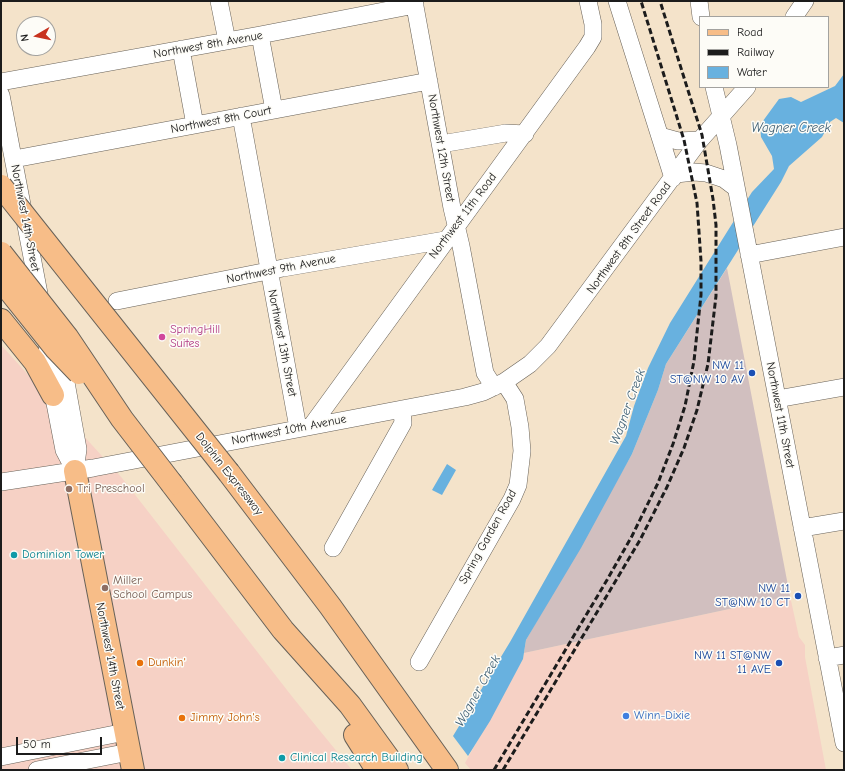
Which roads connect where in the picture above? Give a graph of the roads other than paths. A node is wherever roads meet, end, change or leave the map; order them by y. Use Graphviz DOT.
graph roads {
  1 [pos="219,1"];
  2 [pos="588,1"];
  3 [pos="617,1"];
  4 [pos="699,1"];
  5 [pos="805,1"];
  6 [pos="414,3"];
  7 [pos="702,16"];
  8 [pos="795,16"];
  9 [pos="260,35"];
  10 [pos="227,41"];
  11 [pos="181,50"];
  12 [pos="429,81"];
  13 [pos="1,82"];
  14 [pos="714,88"];
  15 [pos="746,88"];
  16 [pos="1,95"];
  17 [pos="274,110"];
  18 [pos="241,116"];
  19 [pos="722,117"];
  20 [pos="195,125"];
  21 [pos="525,134"];
  22 [pos="660,136"];
  23 [pos="700,140"];
  24 [pos="441,144"];
  25 [pos="14,159"];
  26 [pos="674,176"];
  27 [pos="1,186"];
  28 [pos="736,188"];
  29 [pos="456,225"];
  30 [pos="844,237"];
  31 [pos="446,240"];
  32 [pos="748,249"];
  33 [pos="1,253"];
  34 [pos="269,271"];
  35 [pos="1,280"];
  36 [pos="117,300"];
  37 [pos="1,320"];
  38 [pos="48,341"];
  39 [pos="499,385"];
  40 [pos="844,387"];
  41 [pos="53,395"];
  42 [pos="777,399"];
  43 [pos="402,409"];
  44 [pos="122,419"];
  45 [pos="305,427"];
  46 [pos="75,471"];
  47 [pos="1,482"];
  48 [pos="844,521"];
  49 [pos="802,528"];
  50 [pos="333,548"];
  51 [pos="283,630"];
  52 [pos="836,656"];
  53 [pos="419,662"];
  54 [pos="844,743"];
  55 [pos="430,744"];
  56 [pos="129,752"];
  57 [pos="1,757"];
  58 [pos="37,770"];
  59 [pos="377,770"];
  60 [pos="397,770"];
  61 [pos="446,770"];
  62 [pos="461,770"];
  1 -- 10 [label="street"];
  2 -- 21 [label="street, Northwest 11th Road"];
  3 -- 22 [label="street"];
  4 -- 7 [label="street"];
  5 -- 8 [label="street"];
  6 -- 9 [label="street, Northwest 8th Avenue"];
  6 -- 12 [label="street, Northwest 12th Street"];
  9 -- 10 [label="street, Northwest 8th Avenue"];
  9 -- 17 [label="street"];
  10 -- 11 [label="street, Northwest 8th Avenue"];
  11 -- 13 [label="street, Northwest 8th Avenue"];
  11 -- 20 [label="street"];
  12 -- 17 [label="street, Northwest 8th Court"];
  12 -- 24 [label="street, Northwest 12th Street"];
  14 -- 19 [label="street, Northwest 11th Street"];
  15 -- 19 [label="street, Northwest 8th Street Road"];
  16 -- 25 [label="street, Northwest 14th Street"];
  17 -- 18 [label="street, Northwest 8th Court"];
  18 -- 20 [label="street, Northwest 8th Court"];
  18 -- 34 [label="street, Northwest 13th Street"];
  19 -- 23 [label="street, Northwest 8th Street Road"];
  19 -- 28 [label="street, Northwest 11th Street"];
  20 -- 25 [label="street, Northwest 8th Court"];
  21 -- 24 [label="street"];
  21 -- 29 [label="street, Northwest 11th Road"];
  22 -- 23 [label="street"];
  22 -- 26 [label="street"];
  23 -- 26 [label="street, Northwest 8th Street Road"];
  24 -- 29 [label="street, Northwest 12th Street"];
  25 -- 38 [label="street, Northwest 14th Street"];
  26 -- 28 [label="street"];
  26 -- 39 [label="street, Northwest 8th Street Road"];
  27 -- 55 [label="main road, Dolphin Expressway, bridge"];
  28 -- 32 [label="street, Northwest 11th Street"];
  29 -- 31 [label="street, Northwest 11th Road"];
  29 -- 39 [label="street, Northwest 12th Street"];
  30 -- 32 [label="street"];
  31 -- 34 [label="street, Northwest 9th Avenue"];
  31 -- 45 [label="street, Northwest 11th Road"];
  32 -- 42 [label="street, Northwest 11th Street"];
  33 -- 44 [label="main road, bridge"];
  34 -- 36 [label="street, Northwest 9th Avenue"];
  34 -- 45 [label="street, Northwest 13th Street"];
  35 -- 44 [label="main road, bridge"];
  37 -- 41 [label="main road"];
  38 -- 41 [label="street, Northwest 14th Street"];
  38 -- 46 [label="street, Northwest 14th Street"];
  39 -- 43 [label="street, Northwest 10th Avenue"];
  39 -- 53 [label="street, Spring Garden Road"];
  40 -- 42 [label="street"];
  41 -- 46 [label="street, Northwest 14th Street"];
  42 -- 49 [label="street, Northwest 11th Street"];
  43 -- 45 [label="street, Northwest 10th Avenue"];
  43 -- 50 [label="street"];
  44 -- 51 [label="main road, bridge"];
  45 -- 46 [label="street, Northwest 10th Avenue"];
  46 -- 47 [label="street, Northwest 10th Avenue"];
  46 -- 56 [label="main road, Northwest 14th Street"];
  48 -- 49 [label="street"];
  49 -- 52 [label="street, Northwest 11th Street"];
  51 -- 59 [label="main road"];
  51 -- 60 [label="main road"];
  52 -- 54 [label="street, Northwest 11th Street"];
  55 -- 61 [label="main road, Dolphin Expressway"];
  55 -- 62 [label="main road"];
  56 -- 57 [label="street"];
  56 -- 58 [label="street"];
}
